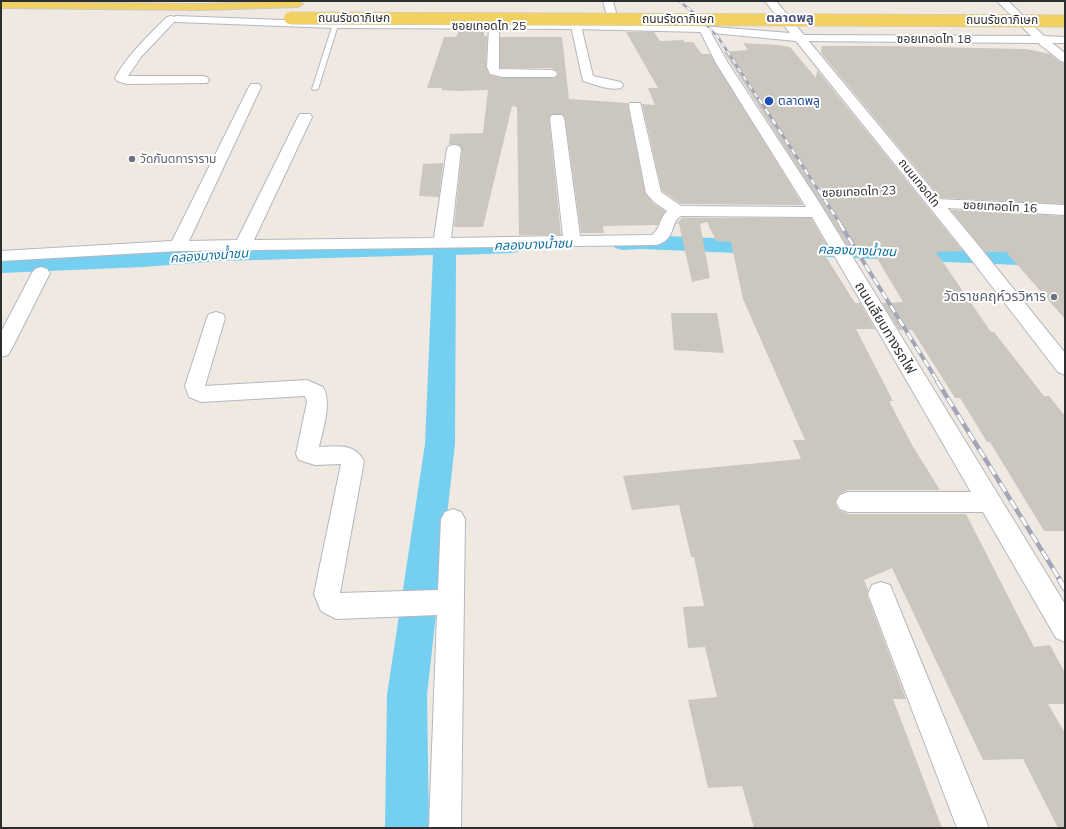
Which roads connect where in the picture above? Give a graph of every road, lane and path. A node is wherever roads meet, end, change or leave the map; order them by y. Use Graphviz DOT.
graph roads {
  1 [pos="232,1"];
  2 [pos="609,4"];
  3 [pos="766,4"];
  4 [pos="997,4"];
  5 [pos="1,5"];
  6 [pos="785,7"];
  7 [pos="1025,8"];
  8 [pos="1,12"];
  9 [pos="290,18"];
  10 [pos="156,19"];
  11 [pos="174,19"];
  12 [pos="1065,21"];
  13 [pos="335,25"];
  14 [pos="494,26"];
  15 [pos="576,26"];
  16 [pos="603,27"];
  17 [pos="702,29"];
  18 [pos="802,38"];
  19 [pos="1040,39"];
  20 [pos="1065,40"];
  21 [pos="1065,59"];
  22 [pos="551,74"];
  23 [pos="203,80"];
  24 [pos="617,85"];
  25 [pos="255,87"];
  26 [pos="315,90"];
  27 [pos="817,97"];
  28 [pos="795,98"];
  29 [pos="635,106"];
  30 [pos="305,117"];
  31 [pos="557,118"];
  32 [pos="454,149"];
  33 [pos="934,202"];
  34 [pos="813,207"];
  35 [pos="1065,210"];
  36 [pos="678,211"];
  37 [pos="572,241"];
  38 [pos="442,244"];
  39 [pos="243,245"];
  40 [pos="178,246"];
  41 [pos="1,256"];
  42 [pos="41,273"];
  43 [pos="216,318"];
  44 [pos="1,350"];
  45 [pos="1065,367"];
  46 [pos="848,502"];
  47 [pos="990,502"];
  48 [pos="453,519"];
  49 [pos="881,594"];
  50 [pos="429,603"];
  51 [pos="1065,629"];
  52 [pos="445,828"];
  53 [pos="973,828"];
  1 -- 5 [label="main road"];
  2 -- 16 [label="street"];
  3 -- 6 [label="main road"];
  3 -- 18 [label="main road, ถนนเทอดไท"];
  4 -- 7 [label="main road, ถนนรัชดาภิเษก"];
  4 -- 19 [label="street"];
  8 -- 9 [label="main road, ถนนรัชดาภิเษก"];
  9 -- 11 [label="main road, ถนนรัชดาภิเษก"];
  9 -- 12 [label="main road, ถนนรัชดาภิเษก, bridge"];
  10 -- 11 [label="main road, ถนนรัชดาภิเษก"];
  11 -- 13 [label="main road, ซอยเทอดไท 25"];
  11 -- 23 [label="street"];
  13 -- 14 [label="main road, ซอยเทอดไท 25"];
  13 -- 26 [label="lane"];
  14 -- 15 [label="main road, ซอยเทอดไท 25"];
  14 -- 22 [label="street"];
  15 -- 16 [label="main road, ซอยเทอดไท 25"];
  15 -- 24 [label="street"];
  16 -- 17 [label="main road, ซอยเทอดไท 25"];
  17 -- 18 [label="main road, ซอยเทอดไท 25"];
  17 -- 34 [label="street, ถนนเลียบทางรถไฟ"];
  18 -- 19 [label="street, ซอยเทอดไท 18"];
  18 -- 33 [label="main road, ถนนเทอดไท"];
  19 -- 20 [label="street, ซอยเทอดไท 18"];
  19 -- 21 [label="street"];
  25 -- 40 [label="street"];
  27 -- 28 [label="path"];
  29 -- 36 [label="street"];
  30 -- 39 [label="street"];
  31 -- 37 [label="street"];
  32 -- 38 [label="street"];
  33 -- 34 [label="path, ซอยเทอดไท 23"];
  33 -- 35 [label="street, ซอยเทอดไท 16"];
  33 -- 45 [label="main road, ถนนเทอดไท"];
  34 -- 36 [label="street"];
  34 -- 47 [label="street, ถนนเลียบทางรถไฟ"];
  36 -- 37 [label="street"];
  37 -- 38 [label="street"];
  38 -- 39 [label="street"];
  39 -- 40 [label="street"];
  40 -- 41 [label="street"];
  42 -- 44 [label="street"];
  43 -- 50 [label="street"];
  46 -- 47 [label="street"];
  47 -- 51 [label="street, ถนนเลียบทางรถไฟ"];
  48 -- 50 [label="street"];
  49 -- 53 [label="street"];
  50 -- 52 [label="street"];
}
